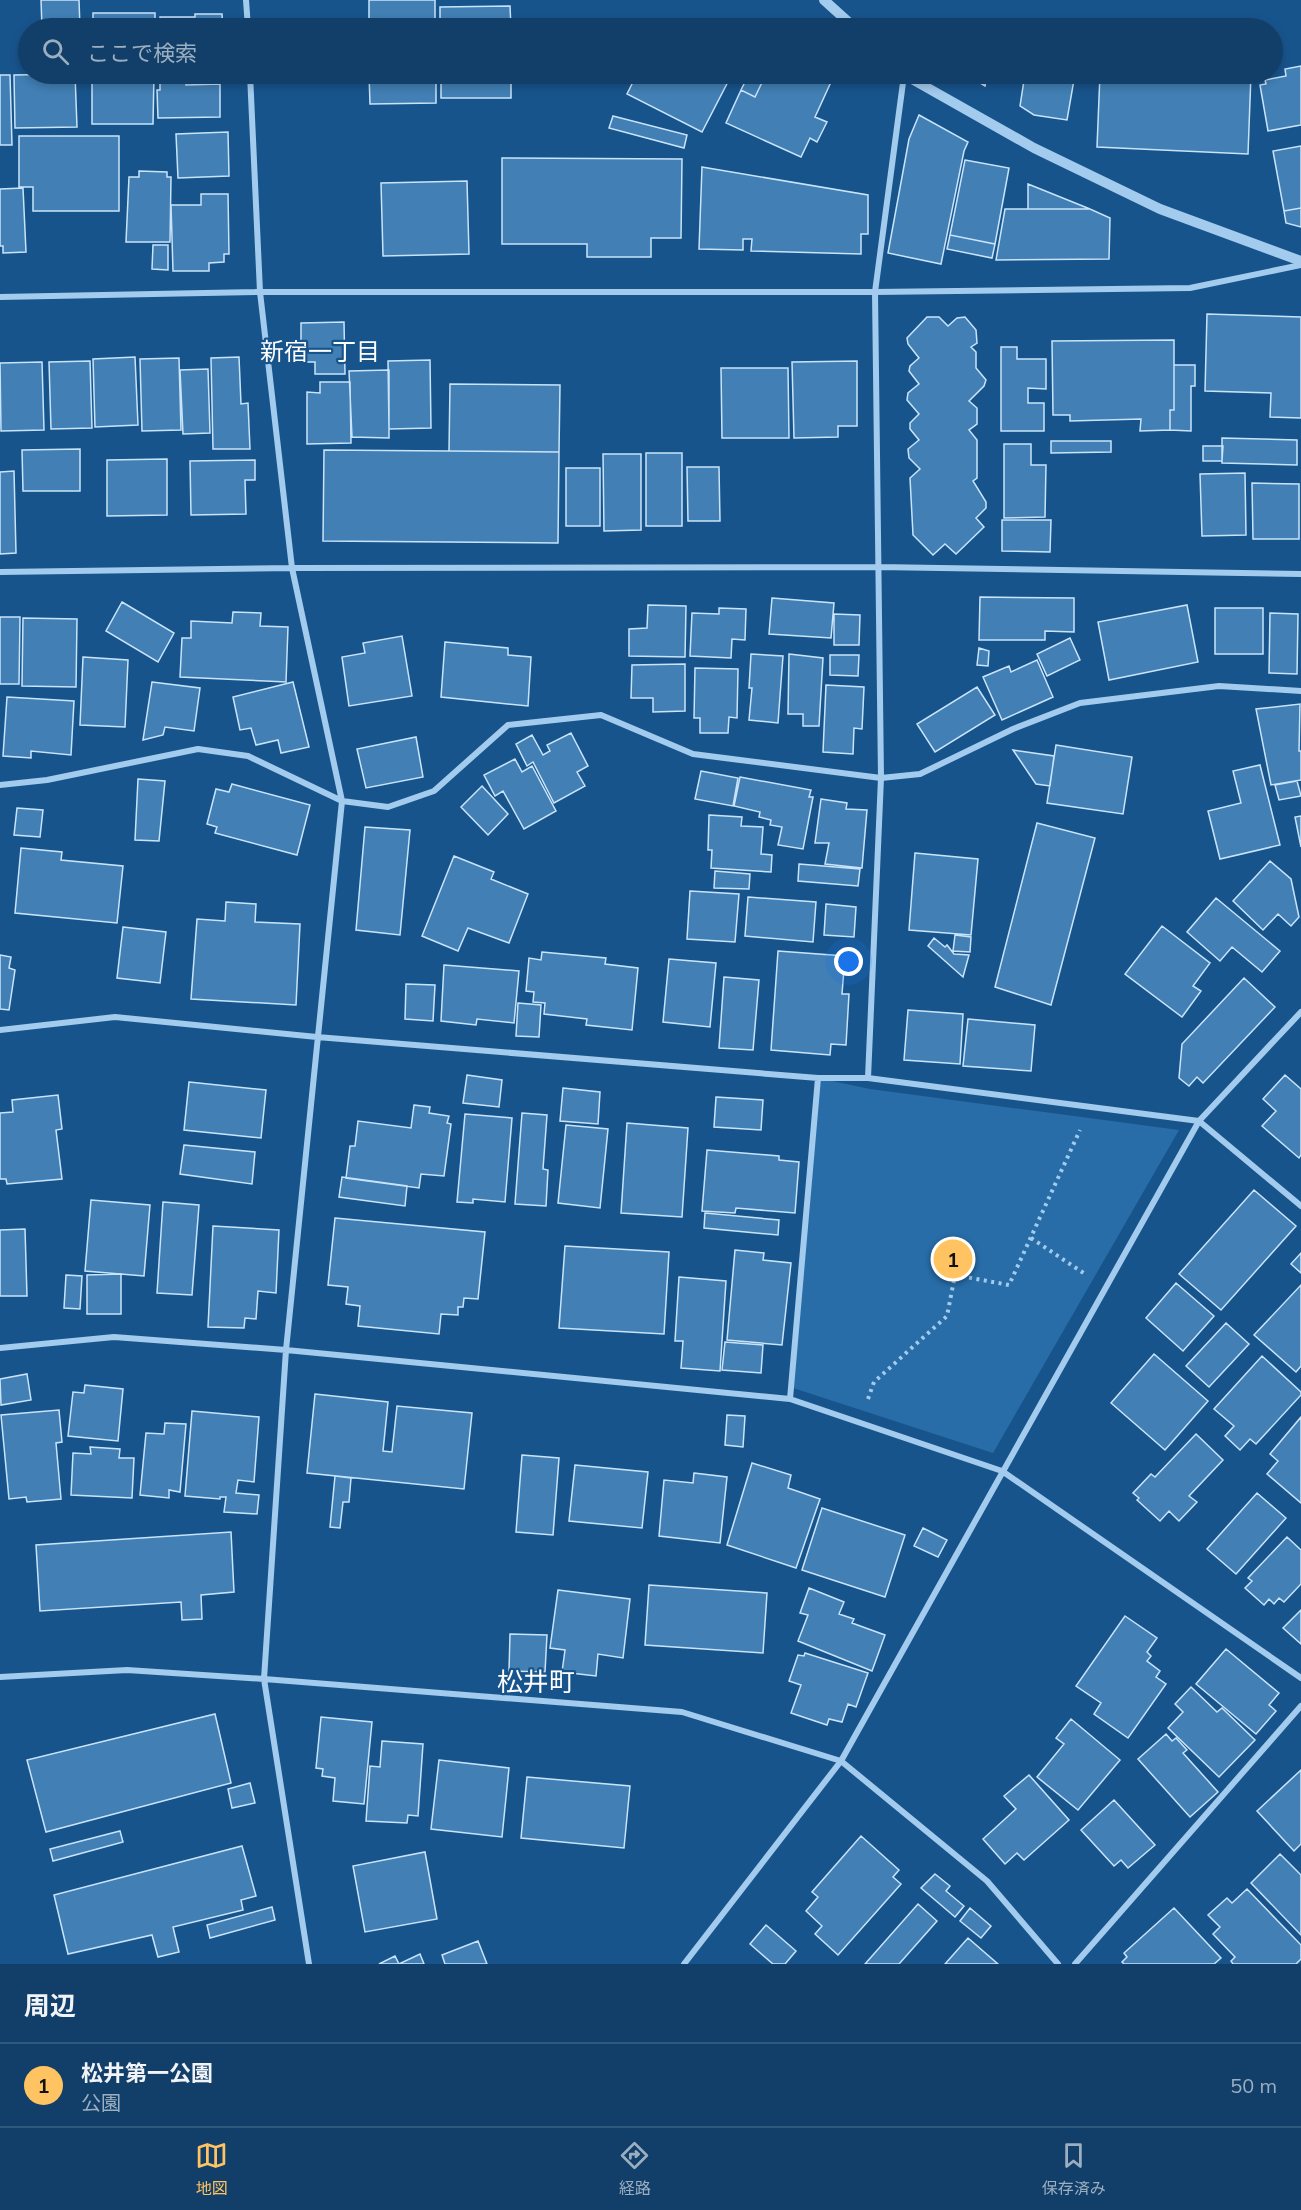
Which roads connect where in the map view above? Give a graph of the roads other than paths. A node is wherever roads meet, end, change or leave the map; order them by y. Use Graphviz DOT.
graph roads {
  1 [pos="246,0"];
  2 [pos="824,0"];
  3 [pos="247,18"];
  4 [pos="844,18"];
  5 [pos="250,84"];
  6 [pos="902,84"];
  7 [pos="921,84"];
  8 [pos="1301,263"];
  9 [pos="260,292"];
  10 [pos="876,292"];
  11 [pos="0,297"];
  12 [pos="878,567"];
  13 [pos="292,568"];
  14 [pos="0,572"];
  15 [pos="1301,573"];
  16 [pos="1301,691"];
  17 [pos="881,778"];
  18 [pos="0,785"];
  19 [pos="342,801"];
  20 [pos="1301,1012"];
  21 [pos="0,1030"];
  22 [pos="317,1037"];
  23 [pos="818,1078"];
  24 [pos="868,1078"];
  25 [pos="1199,1121"];
  26 [pos="1301,1206"];
  27 [pos="0,1348"];
  28 [pos="286,1350"];
  29 [pos="790,1399"];
  30 [pos="1002,1471"];
  31 [pos="0,1677"];
  32 [pos="1301,1678"];
  33 [pos="264,1679"];
  34 [pos="1301,1706"];
  35 [pos="841,1761"];
  36 [pos="309,1964"];
  37 [pos="684,1964"];
  38 [pos="1058,1964"];
  39 [pos="1075,1964"];
  1 -- 3 [label="street"];
  2 -- 4 [label="street"];
  5 -- 9 [label="street"];
  6 -- 10 [label="street"];
  7 -- 8 [label="street"];
  8 -- 10 [label="street"];
  9 -- 10 [label="street"];
  9 -- 11 [label="street"];
  9 -- 13 [label="street"];
  10 -- 12 [label="street"];
  12 -- 13 [label="street"];
  12 -- 15 [label="street"];
  12 -- 17 [label="street"];
  13 -- 14 [label="street"];
  13 -- 19 [label="street"];
  16 -- 17 [label="street"];
  17 -- 19 [label="street"];
  17 -- 24 [label="street"];
  18 -- 19 [label="street"];
  19 -- 22 [label="street"];
  20 -- 25 [label="street"];
  21 -- 22 [label="street"];
  22 -- 23 [label="street"];
  22 -- 28 [label="street"];
  23 -- 24 [label="street"];
  23 -- 29 [label="street"];
  24 -- 25 [label="street"];
  25 -- 26 [label="street"];
  25 -- 30 [label="street"];
  27 -- 28 [label="street"];
  28 -- 29 [label="street"];
  28 -- 33 [label="street"];
  29 -- 30 [label="street"];
  30 -- 32 [label="street"];
  30 -- 35 [label="street"];
  31 -- 33 [label="street"];
  33 -- 35 [label="street"];
  33 -- 36 [label="street"];
  34 -- 39 [label="street"];
  35 -- 37 [label="street"];
  35 -- 38 [label="street"];
}
